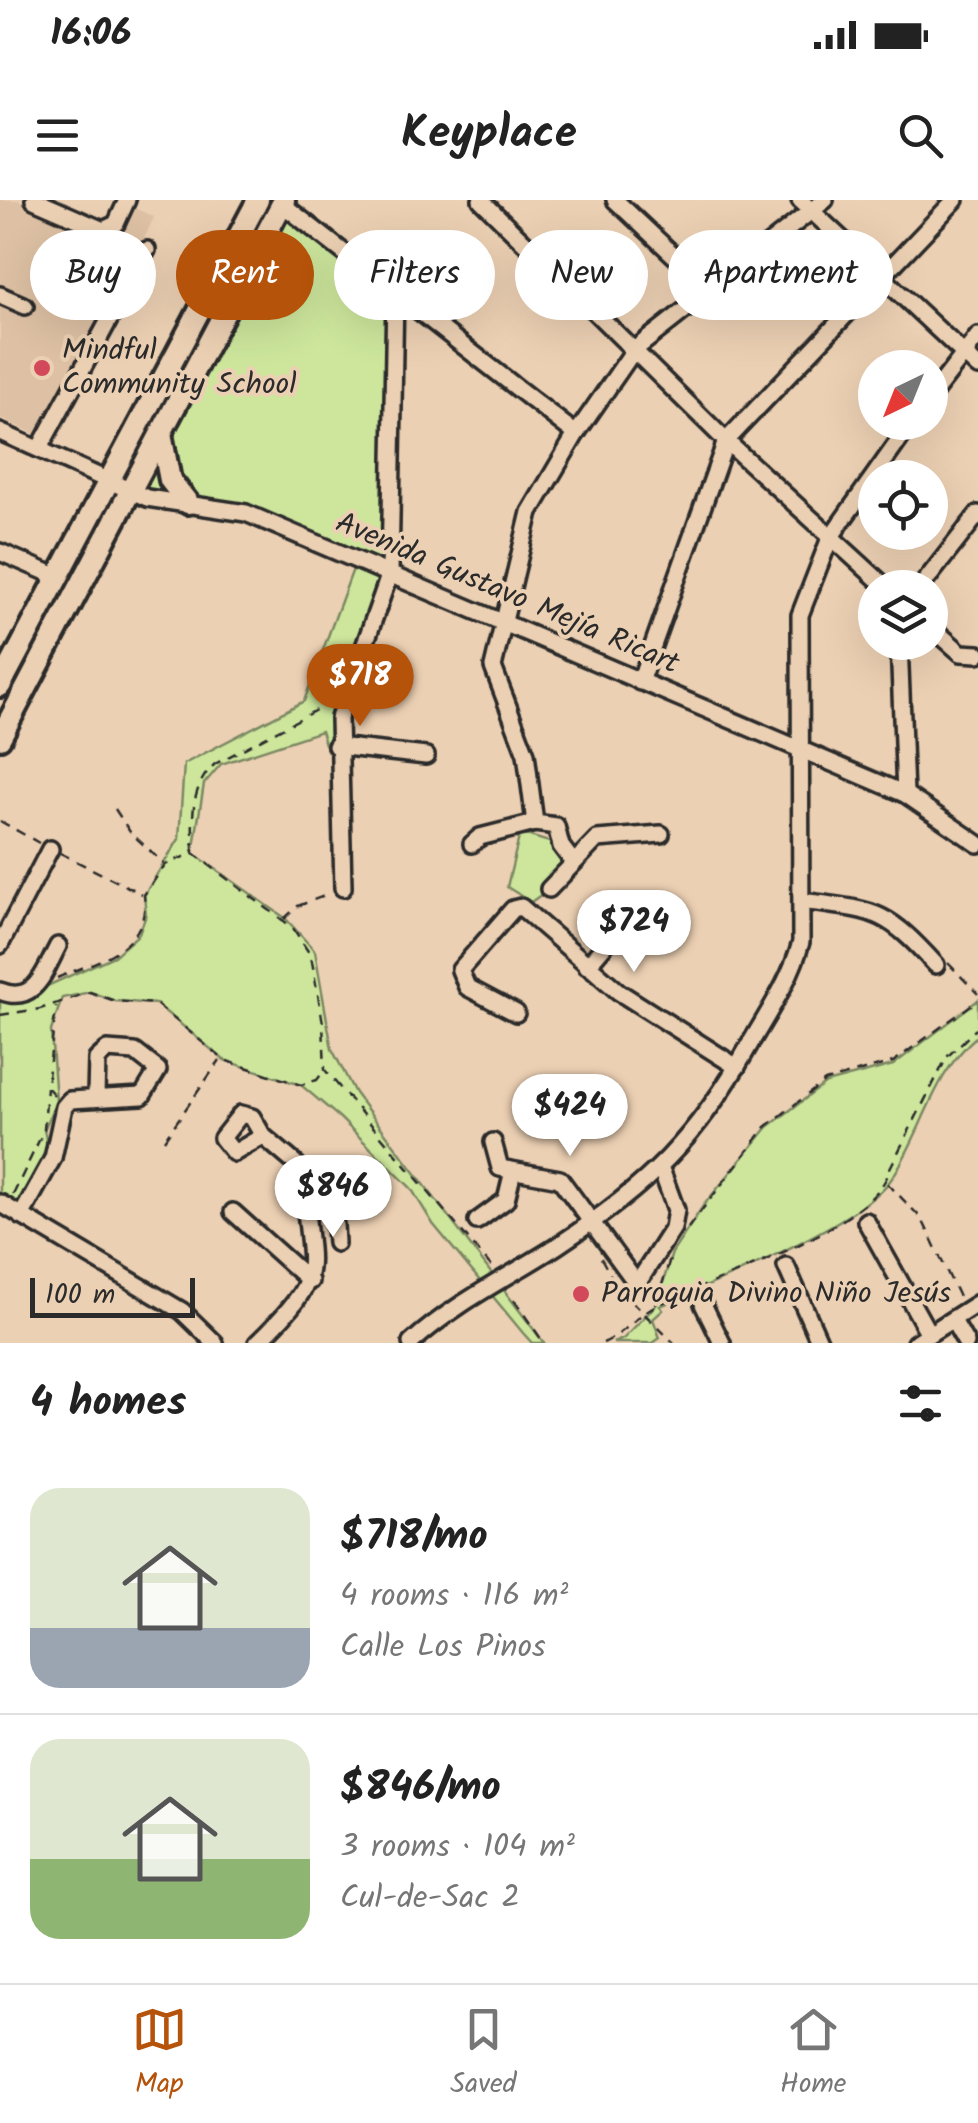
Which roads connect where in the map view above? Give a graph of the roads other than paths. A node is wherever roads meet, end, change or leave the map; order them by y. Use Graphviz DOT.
graph roads {
  1 [pos="34,200"];
  2 [pos="127,200"];
  3 [pos="258,200"];
  4 [pos="310,200"];
  5 [pos="481,200"];
  6 [pos="615,200"];
  7 [pos="800,200"];
  8 [pos="954,200"];
  9 [pos="283,202"];
  10 [pos="819,206"];
  11 [pos="301,218"];
  12 [pos="789,230"];
  13 [pos="840,230"];
  14 [pos="334,244"];
  15 [pos="668,250"];
  16 [pos="893,267"];
  17 [pos="893,287"];
  18 [pos="0,295"];
  19 [pos="25,306"];
  20 [pos="109,320"];
  21 [pos="394,320"];
  22 [pos="430,320"];
  23 [pos="674,320"];
  24 [pos="842,320"];
  25 [pos="978,336"];
  26 [pos="634,350"];
  27 [pos="962,353"];
  28 [pos="978,367"];
  29 [pos="948,373"];
  30 [pos="0,432"];
  31 [pos="160,434"];
  32 [pos="576,434"];
  33 [pos="726,440"];
  34 [pos="899,440"];
  35 [pos="38,449"];
  36 [pos="109,480"];
  37 [pos="130,492"];
  38 [pos="188,503"];
  39 [pos="978,514"];
  40 [pos="830,538"];
  41 [pos="0,552"];
  42 [pos="866,570"];
  43 [pos="934,570"];
  44 [pos="388,572"];
  45 [pos="58,577"];
  46 [pos="501,620"];
  47 [pos="948,642"];
  48 [pos="978,654"];
  49 [pos="899,660"];
  50 [pos="640,682"];
  51 [pos="0,686"];
  52 [pos="343,696"];
  53 [pos="0,738"];
  54 [pos="336,746"];
  55 [pos="800,748"];
  56 [pos="426,756"];
  57 [pos="906,794"];
  58 [pos="535,823"];
  59 [pos="661,834"];
  60 [pos="472,844"];
  61 [pos="978,844"];
  62 [pos="50,849"];
  63 [pos="573,862"];
  64 [pos="343,888"];
  65 [pos="549,889"];
  66 [pos="802,901"];
  67 [pos="635,910"];
  68 [pos="0,944"];
  69 [pos="58,946"];
  70 [pos="936,964"];
  71 [pos="587,966"];
  72 [pos="0,991"];
  73 [pos="516,1013"];
  74 [pos="738,1067"];
  75 [pos="96,1096"];
  76 [pos="263,1136"];
  77 [pos="493,1142"];
  78 [pos="660,1169"];
  79 [pos="513,1171"];
  80 [pos="6,1201"];
  81 [pos="233,1212"];
  82 [pos="22,1216"];
  83 [pos="476,1221"];
  84 [pos="590,1221"];
  85 [pos="866,1221"];
  86 [pos="335,1225"];
  87 [pos="336,1243"];
  88 [pos="786,1266"];
  89 [pos="310,1281"];
  90 [pos="703,1304"];
  91 [pos="966,1312"];
  92 [pos="922,1339"];
  93 [pos="215,1343"];
  94 [pos="257,1343"];
  95 [pos="411,1343"];
  96 [pos="722,1343"];
  97 [pos="820,1343"];
  98 [pos="966,1343"];
  1 -- 2 [label="street"];
  3 -- 36 [label="main road"];
  4 -- 11 [label="street"];
  5 -- 26 [label="street"];
  6 -- 15 [label="street"];
  7 -- 10 [label="street"];
  8 -- 16 [label="street"];
  9 -- 11 [label="street"];
  9 -- 31 [label="main road"];
  10 -- 12 [label="street"];
  10 -- 13 [label="street"];
  11 -- 14 [label="street"];
  17 -- 27 [label="street"];
  18 -- 19 [label="street"];
  20 -- 35 [label="street"];
  21 -- 44 [label="street"];
  22 -- 32 [label="street"];
  23 -- 26 [label="street"];
  24 -- 33 [label="street"];
  25 -- 27 [label="street"];
  26 -- 32 [label="street"];
  26 -- 33 [label="street"];
  27 -- 28 [label="street"];
  27 -- 29 [label="street"];
  30 -- 35 [label="street, Avenida Gustavo Mejía Ricart"];
  31 -- 37 [label="main road"];
  31 -- 38 [label="main road"];
  32 -- 46 [label="street"];
  33 -- 40 [label="street"];
  33 -- 50 [label="street"];
  34 -- 40 [label="street"];
  35 -- 36 [label="street, Avenida Gustavo Mejía Ricart"];
  36 -- 37 [label="street, Avenida Gustavo Mejía Ricart"];
  36 -- 45 [label="main road"];
  37 -- 38 [label="street, Avenida Gustavo Mejía Ricart"];
  37 -- 53 [label="main road"];
  38 -- 44 [label="street, Avenida Gustavo Mejía Ricart"];
  39 -- 43 [label="street"];
  40 -- 42 [label="street"];
  40 -- 55 [label="street"];
  41 -- 45 [label="street"];
  44 -- 46 [label="street, Avenida Gustavo Mejía Ricart"];
  44 -- 52 [label="street"];
  44 -- 54 [label="street"];
  45 -- 51 [label="main road"];
  46 -- 50 [label="street, Avenida Gustavo Mejía Ricart"];
  46 -- 58 [label="street"];
  47 -- 48 [label="street"];
  49 -- 57 [label="street"];
  50 -- 55 [label="street, Avenida Gustavo Mejía Ricart"];
  54 -- 56 [label="street"];
  54 -- 64 [label="street"];
  55 -- 57 [label="street, Avenida Gustavo Mejía Ricart"];
  55 -- 66 [label="street"];
  57 -- 61 [label="street, Avenida Gustavo Mejía Ricart"];
  58 -- 60 [label="street"];
  58 -- 63 [label="street"];
  59 -- 63 [label="street"];
  62 -- 68 [label="street"];
  63 -- 65 [label="street"];
  66 -- 70 [label="street"];
  66 -- 74 [label="street"];
  67 -- 71 [label="street"];
  69 -- 72 [label="street"];
  71 -- 73 [label="street"];
  71 -- 74 [label="street"];
  74 -- 78 [label="street"];
  75 -- 82 [label="street"];
  76 -- 89 [label="street"];
  77 -- 79 [label="street"];
  78 -- 84 [label="street"];
  78 -- 84 [label="street"];
  79 -- 83 [label="street"];
  79 -- 84 [label="street"];
  80 -- 82 [label="street"];
  81 -- 89 [label="street"];
  82 -- 93 [label="street"];
  84 -- 95 [label="street"];
  85 -- 92 [label="street"];
  86 -- 87 [label="street"];
  88 -- 97 [label="street"];
  89 -- 94 [label="street"];
  90 -- 96 [label="street"];
  91 -- 92 [label="street"];
  91 -- 98 [label="street"];
}
